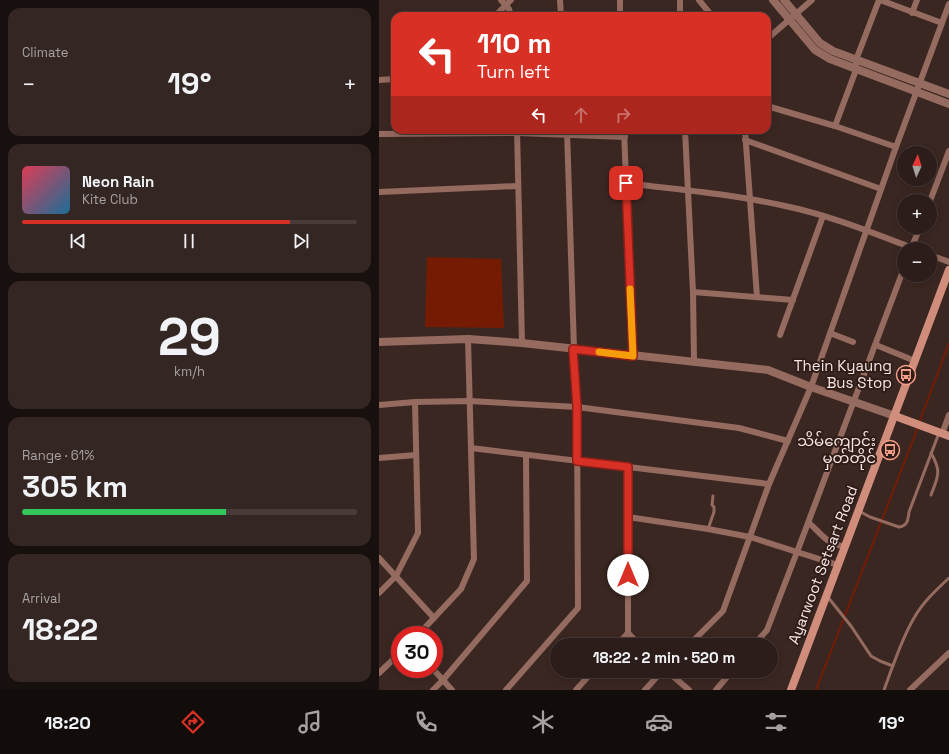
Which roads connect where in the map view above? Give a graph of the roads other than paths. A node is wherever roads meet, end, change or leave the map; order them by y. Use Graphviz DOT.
graph roads {
  1 [pos="501,0"];
  2 [pos="560,0"];
  3 [pos="620,0"];
  4 [pos="680,0"];
  5 [pos="699,0"];
  6 [pos="773,0"];
  7 [pos="784,0"];
  8 [pos="812,0"];
  9 [pos="880,0"];
  10 [pos="917,0"];
  11 [pos="509,2"];
  12 [pos="949,4"];
  13 [pos="499,12"];
  14 [pos="510,12"];
  15 [pos="561,12"];
  16 [pos="621,12"];
  17 [pos="680,12"];
  18 [pos="710,12"];
  19 [pos="912,13"];
  20 [pos="796,14"];
  21 [pos="789,20"];
  22 [pos="942,23"];
  23 [pos="771,36"];
  24 [pos="856,60"];
  25 [pos="857,70"];
  26 [pos="391,79"];
  27 [pos="379,80"];
  28 [pos="918,88"];
  29 [pos="949,94"];
  30 [pos="949,104"];
  31 [pos="771,107"];
  32 [pos="835,126"];
  33 [pos="379,134"];
  34 [pos="391,134"];
  35 [pos="517,134"];
  36 [pos="567,134"];
  37 [pos="624,134"];
  38 [pos="685,134"];
  39 [pos="745,134"];
  40 [pos="745,140"];
  41 [pos="896,147"];
  42 [pos="949,151"];
  43 [pos="626,183"];
  44 [pos="518,186"];
  45 [pos="881,189"];
  46 [pos="688,191"];
  47 [pos="379,192"];
  48 [pos="933,194"];
  49 [pos="750,199"];
  50 [pos="823,216"];
  51 [pos="866,231"];
  52 [pos="897,243"];
  53 [pos="937,258"];
  54 [pos="949,262"];
  55 [pos="949,270"];
  56 [pos="899,282"];
  57 [pos="693,292"];
  58 [pos="757,297"];
  59 [pos="793,300"];
  60 [pos="830,333"];
  61 [pos="780,335"];
  62 [pos="468,339"];
  63 [pos="379,342"];
  64 [pos="853,342"];
  65 [pos="521,343"];
  66 [pos="876,345"];
  67 [pos="573,349"];
  68 [pos="633,356"];
  69 [pos="694,361"];
  70 [pos="915,361"];
  71 [pos="811,386"];
  72 [pos="470,401"];
  73 [pos="415,402"];
  74 [pos="854,402"];
  75 [pos="379,405"];
  76 [pos="577,407"];
  77 [pos="949,415"];
  78 [pos="895,416"];
  79 [pos="943,434"];
  80 [pos="788,441"];
  81 [pos="471,448"];
  82 [pos="931,453"];
  83 [pos="416,455"];
  84 [pos="526,455"];
  85 [pos="379,458"];
  86 [pos="577,461"];
  87 [pos="628,467"];
  88 [pos="769,484"];
  89 [pos="931,495"];
  90 [pos="713,496"];
  91 [pos="859,511"];
  92 [pos="628,517"];
  93 [pos="809,523"];
  94 [pos="708,529"];
  95 [pos="750,537"];
  96 [pos="845,547"];
  97 [pos="797,552"];
  98 [pos="379,558"];
  99 [pos="839,565"];
  100 [pos="396,576"];
  101 [pos="949,578"];
  102 [pos="379,593"];
  103 [pos="827,595"];
  104 [pos="434,618"];
  105 [pos="426,626"];
  106 [pos="628,634"];
  107 [pos="624,638"];
  108 [pos="632,638"];
  109 [pos="696,638"];
  110 [pos="760,638"];
  111 [pos="949,653"];
  112 [pos="391,662"];
  113 [pos="893,666"];
  114 [pos="379,673"];
  115 [pos="587,678"];
  116 [pos="656,678"];
  117 [pos="675,678"];
  118 [pos="726,678"];
  119 [pos="443,680"];
  120 [pos="433,690"];
  121 [pos="452,690"];
  122 [pos="506,690"];
  123 [pos="576,690"];
  124 [pos="645,690"];
  125 [pos="689,690"];
  126 [pos="716,690"];
  127 [pos="791,690"];
  128 [pos="884,690"];
  129 [pos="910,690"];
  1 -- 11 [label="street"];
  2 -- 15 [label="street"];
  3 -- 16 [label="street"];
  4 -- 17 [label="street"];
  5 -- 18 [label="street"];
  6 -- 21 [label="street"];
  7 -- 20 [label="street"];
  8 -- 20 [label="street"];
  9 -- 19 [label="street"];
  9 -- 24 [label="street"];
  10 -- 19 [label="street"];
  11 -- 13 [label="street"];
  11 -- 14 [label="street"];
  12 -- 22 [label="street"];
  19 -- 22 [label="street"];
  20 -- 21 [label="street"];
  20 -- 24 [label="street"];
  21 -- 23 [label="street"];
  21 -- 25 [label="street"];
  22 -- 28 [label="street"];
  24 -- 25 [label="street"];
  24 -- 28 [label="street"];
  25 -- 28 [label="street"];
  25 -- 32 [label="street"];
  26 -- 27 [label="street"];
  28 -- 29 [label="street"];
  28 -- 30 [label="street"];
  28 -- 41 [label="street"];
  31 -- 32 [label="street"];
  32 -- 41 [label="street"];
  33 -- 34 [label="street"];
  35 -- 44 [label="street"];
  36 -- 67 [label="street"];
  37 -- 43 [label="street"];
  38 -- 46 [label="street"];
  39 -- 40 [label="street"];
  40 -- 45 [label="street"];
  40 -- 49 [label="street"];
  41 -- 45 [label="street"];
  42 -- 48 [label="street"];
  43 -- 46 [label="street"];
  43 -- 68 [label="street"];
  44 -- 47 [label="street"];
  44 -- 65 [label="street"];
  45 -- 51 [label="street"];
  46 -- 49 [label="street"];
  46 -- 57 [label="street"];
  49 -- 50 [label="street"];
  49 -- 58 [label="street"];
  50 -- 51 [label="street"];
  50 -- 59 [label="street"];
  51 -- 52 [label="street"];
  51 -- 60 [label="street"];
  53 -- 54 [label="street"];
  55 -- 70 [label="main road, Ayarwoot Setsart Road"];
  56 -- 66 [label="street"];
  57 -- 58 [label="street"];
  57 -- 69 [label="street"];
  58 -- 59 [label="street"];
  59 -- 61 [label="street"];
  60 -- 64 [label="street"];
  60 -- 71 [label="street"];
  62 -- 63 [label="street"];
  62 -- 65 [label="street"];
  62 -- 72 [label="street"];
  65 -- 67 [label="street"];
  66 -- 70 [label="street"];
  66 -- 74 [label="street"];
  67 -- 68 [label="street"];
  67 -- 76 [label="street"];
  68 -- 69 [label="street"];
  69 -- 71 [label="street"];
  70 -- 78 [label="main road, Ayarwoot Setsart Road"];
  71 -- 74 [label="street"];
  71 -- 80 [label="street"];
  72 -- 73 [label="street"];
  72 -- 76 [label="street"];
  72 -- 81 [label="street"];
  73 -- 75 [label="street"];
  73 -- 83 [label="street"];
  74 -- 78 [label="street"];
  74 -- 93 [label="street"];
  76 -- 80 [label="street"];
  76 -- 86 [label="street"];
  77 -- 79 [label="street"];
  78 -- 79 [label="main road"];
  78 -- 91 [label="main road, Ayarwoot Setsart Road"];
  79 -- 82 [label="lane"];
  80 -- 88 [label="street"];
  81 -- 84 [label="street"];
  81 -- 104 [label="street"];
  82 -- 89 [label="lane"];
  82 -- 91 [label="lane"];
  83 -- 85 [label="street"];
  83 -- 100 [label="street"];
  84 -- 86 [label="street"];
  84 -- 119 [label="street"];
  86 -- 87 [label="street"];
  86 -- 122 [label="street"];
  87 -- 88 [label="street"];
  87 -- 92 [label="street"];
  88 -- 95 [label="street"];
  90 -- 94 [label="lane"];
  91 -- 96 [label="main road, Ayarwoot Setsart Road"];
  92 -- 94 [label="street"];
  92 -- 106 [label="street"];
  93 -- 96 [label="street"];
  93 -- 97 [label="street"];
  94 -- 95 [label="street"];
  95 -- 97 [label="street"];
  95 -- 109 [label="street"];
  96 -- 99 [label="main road, Ayarwoot Setsart Road"];
  97 -- 99 [label="street"];
  97 -- 110 [label="street"];
  98 -- 100 [label="street"];
  99 -- 103 [label="main road, Ayarwoot Setsart Road"];
  100 -- 102 [label="street"];
  100 -- 104 [label="street"];
  101 -- 113 [label="lane"];
  103 -- 113 [label="lane"];
  103 -- 127 [label="main road, Ayarwoot Setsart Road"];
  104 -- 105 [label="street"];
  106 -- 107 [label="street"];
  106 -- 108 [label="street"];
  111 -- 129 [label="street"];
  112 -- 114 [label="street"];
  113 -- 128 [label="lane"];
  115 -- 123 [label="street"];
  116 -- 124 [label="street"];
  117 -- 125 [label="street"];
  118 -- 126 [label="street"];
  119 -- 120 [label="street"];
  119 -- 121 [label="street"];
}
